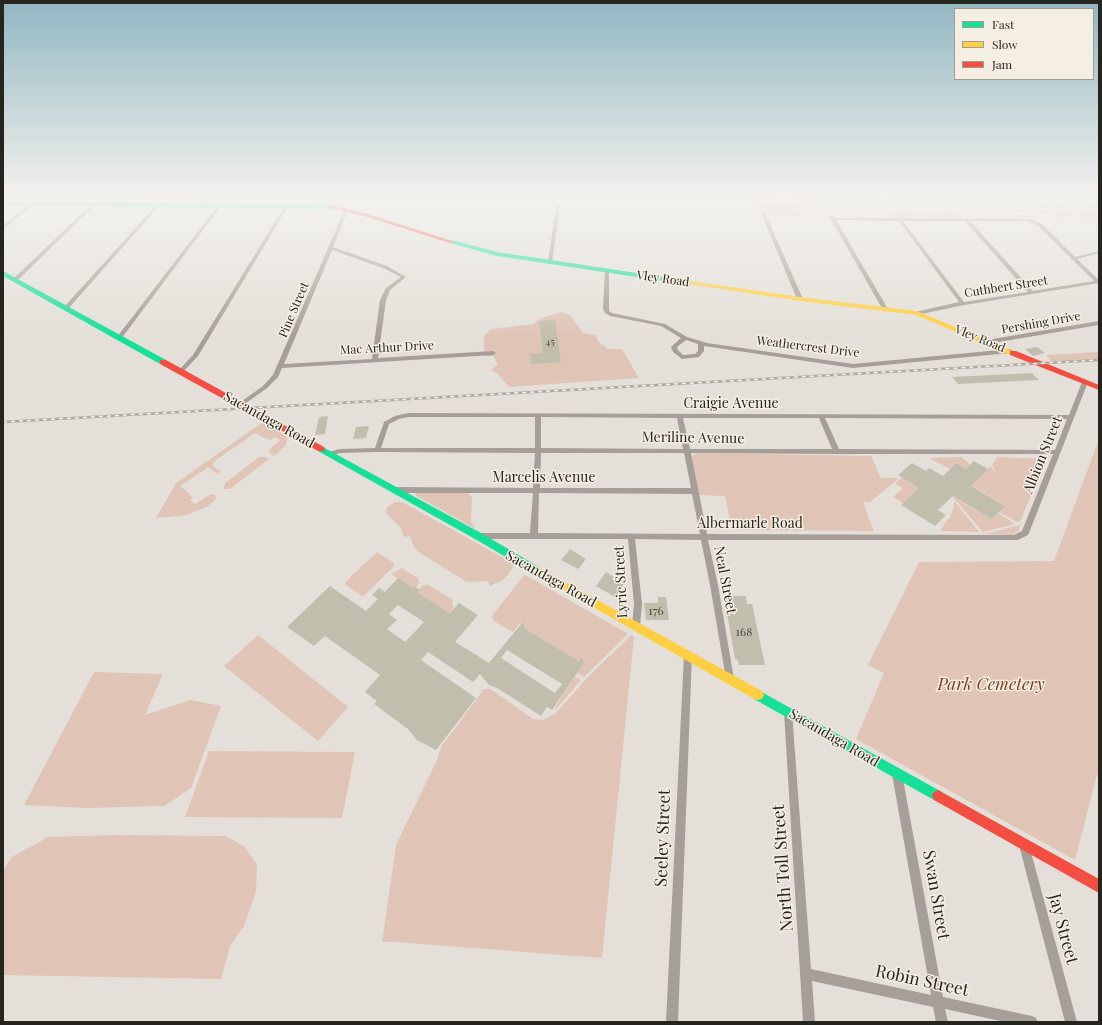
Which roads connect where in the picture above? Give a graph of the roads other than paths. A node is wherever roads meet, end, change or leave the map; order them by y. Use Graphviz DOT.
graph roads {
  1 [pos="54,243"];
  2 [pos="124,243"];
  3 [pos="191,243"];
  4 [pos="264,243"];
  5 [pos="333,243"];
  6 [pos="457,243"];
  7 [pos="553,243"];
  8 [pos="776,243"];
  9 [pos="847,243"];
  10 [pos="917,243"];
  11 [pos="987,243"];
  12 [pos="1057,243"];
  13 [pos="331,248"];
  14 [pos="1099,252"];
  15 [pos="1073,259"];
  16 [pos="550,262"];
  17 [pos="607,271"];
  18 [pos="3,273"];
  19 [pos="15,280"];
  20 [pos="1098,282"];
  21 [pos="1032,293"];
  22 [pos="800,299"];
  23 [pos="963,304"];
  24 [pos="66,308"];
  25 [pos="885,309"];
  26 [pos="917,313"];
  27 [pos="1099,323"];
  28 [pos="119,338"];
  29 [pos="685,338"];
  30 [pos="986,342"];
  31 [pos="701,344"];
  32 [pos="1010,352"];
  33 [pos="493,353"];
  34 [pos="375,360"];
  35 [pos="281,366"];
  36 [pos="181,371"];
  37 [pos="1085,382"];
  38 [pos="1099,388"];
  39 [pos="240,405"];
  40 [pos="538,416"];
  41 [pos="680,416"];
  42 [pos="821,416"];
  43 [pos="1071,417"];
  44 [pos="538,449"];
  45 [pos="377,450"];
  46 [pos="687,450"];
  47 [pos="837,452"];
  48 [pos="1056,452"];
  49 [pos="330,454"];
  50 [pos="393,490"];
  51 [pos="536,490"];
  52 [pos="695,491"];
  53 [pos="534,535"];
  54 [pos="478,536"];
  55 [pos="631,536"];
  56 [pos="703,536"];
  57 [pos="1022,536"];
  58 [pos="636,626"];
  59 [pos="688,655"];
  60 [pos="730,679"];
  61 [pos="788,712"];
  62 [pos="898,774"];
  63 [pos="1024,845"];
  64 [pos="1099,886"];
  65 [pos="806,974"];
  66 [pos="939,1002"];
  67 [pos="672,1022"];
  68 [pos="809,1022"];
  69 [pos="942,1022"];
  70 [pos="1032,1022"];
  71 [pos="1071,1022"];
  1 -- 19 [label="street"];
  2 -- 24 [label="street"];
  3 -- 28 [label="street"];
  4 -- 36 [label="street"];
  5 -- 13 [label="street, Pine Street"];
  6 -- 16 [label="street, Vley Road"];
  7 -- 16 [label="street"];
  8 -- 22 [label="street"];
  9 -- 25 [label="street"];
  10 -- 23 [label="street"];
  11 -- 21 [label="street"];
  12 -- 15 [label="street"];
  13 -- 34 [label="street"];
  13 -- 35 [label="street, Pine Street"];
  14 -- 15 [label="street"];
  15 -- 20 [label="street"];
  16 -- 17 [label="street, Vley Road"];
  17 -- 22 [label="street, Vley Road"];
  17 -- 29 [label="street, Weathercrest Drive"];
  18 -- 19 [label="street, Sacandaga Road"];
  19 -- 24 [label="street, Sacandaga Road"];
  20 -- 21 [label="street, Cuthbert Street"];
  21 -- 23 [label="street, Cuthbert Street"];
  22 -- 25 [label="street, Vley Road"];
  23 -- 26 [label="street, Cuthbert Street"];
  24 -- 28 [label="street, Sacandaga Road"];
  25 -- 26 [label="street, Vley Road"];
  26 -- 30 [label="street, Vley Road"];
  27 -- 30 [label="street, Pershing Drive"];
  28 -- 36 [label="street, Sacandaga Road"];
  29 -- 31 [label="street, Weathercrest Drive"];
  29 -- 31 [label="street"];
  30 -- 32 [label="street, Vley Road"];
  31 -- 32 [label="street, Weathercrest Drive"];
  32 -- 37 [label="street, Vley Road"];
  33 -- 34 [label="street, Mac Arthur Drive"];
  34 -- 35 [label="street, Mac Arthur Drive"];
  35 -- 39 [label="street, Pine Street"];
  36 -- 39 [label="street, Sacandaga Road"];
  37 -- 38 [label="street, Vley Road"];
  37 -- 43 [label="street, Albion Street"];
  39 -- 49 [label="street, Sacandaga Road"];
  40 -- 41 [label="street, Craigie Avenue"];
  40 -- 44 [label="street"];
  40 -- 45 [label="street, Craigie Avenue"];
  41 -- 42 [label="street, Craigie Avenue"];
  41 -- 46 [label="street, Neal Street"];
  42 -- 43 [label="street, Craigie Avenue"];
  42 -- 47 [label="street"];
  43 -- 48 [label="street, Albion Street"];
  44 -- 45 [label="street, Meriline Avenue"];
  44 -- 46 [label="street, Meriline Avenue"];
  44 -- 51 [label="street"];
  45 -- 49 [label="street, Meriline Avenue"];
  46 -- 47 [label="street, Meriline Avenue"];
  46 -- 52 [label="street, Neal Street"];
  47 -- 48 [label="street, Meriline Avenue"];
  48 -- 57 [label="street, Albion Street"];
  49 -- 50 [label="street, Sacandaga Road"];
  50 -- 51 [label="street, Marcelis Avenue"];
  50 -- 54 [label="street, Sacandaga Road"];
  51 -- 52 [label="street, Marcelis Avenue"];
  51 -- 53 [label="street"];
  52 -- 56 [label="street, Neal Street"];
  53 -- 54 [label="street, Albermarle Road"];
  53 -- 55 [label="street, Albermarle Road"];
  54 -- 58 [label="street, Sacandaga Road"];
  55 -- 56 [label="street, Albermarle Road"];
  55 -- 58 [label="street, Lyric Street"];
  56 -- 57 [label="street, Albermarle Road"];
  56 -- 60 [label="street, Neal Street"];
  58 -- 59 [label="street, Sacandaga Road"];
  59 -- 60 [label="street, Sacandaga Road"];
  59 -- 67 [label="street, Seeley Street"];
  60 -- 61 [label="street, Sacandaga Road"];
  61 -- 62 [label="street, Sacandaga Road"];
  61 -- 65 [label="street, North Toll Street"];
  62 -- 63 [label="street, Sacandaga Road"];
  62 -- 66 [label="street, Swan Street"];
  63 -- 64 [label="street, Sacandaga Road"];
  63 -- 71 [label="street, Jay Street"];
  65 -- 66 [label="street, Robin Street"];
  65 -- 68 [label="street, North Toll Street"];
  66 -- 69 [label="street, Swan Street"];
  66 -- 70 [label="street, Robin Street"];
}
